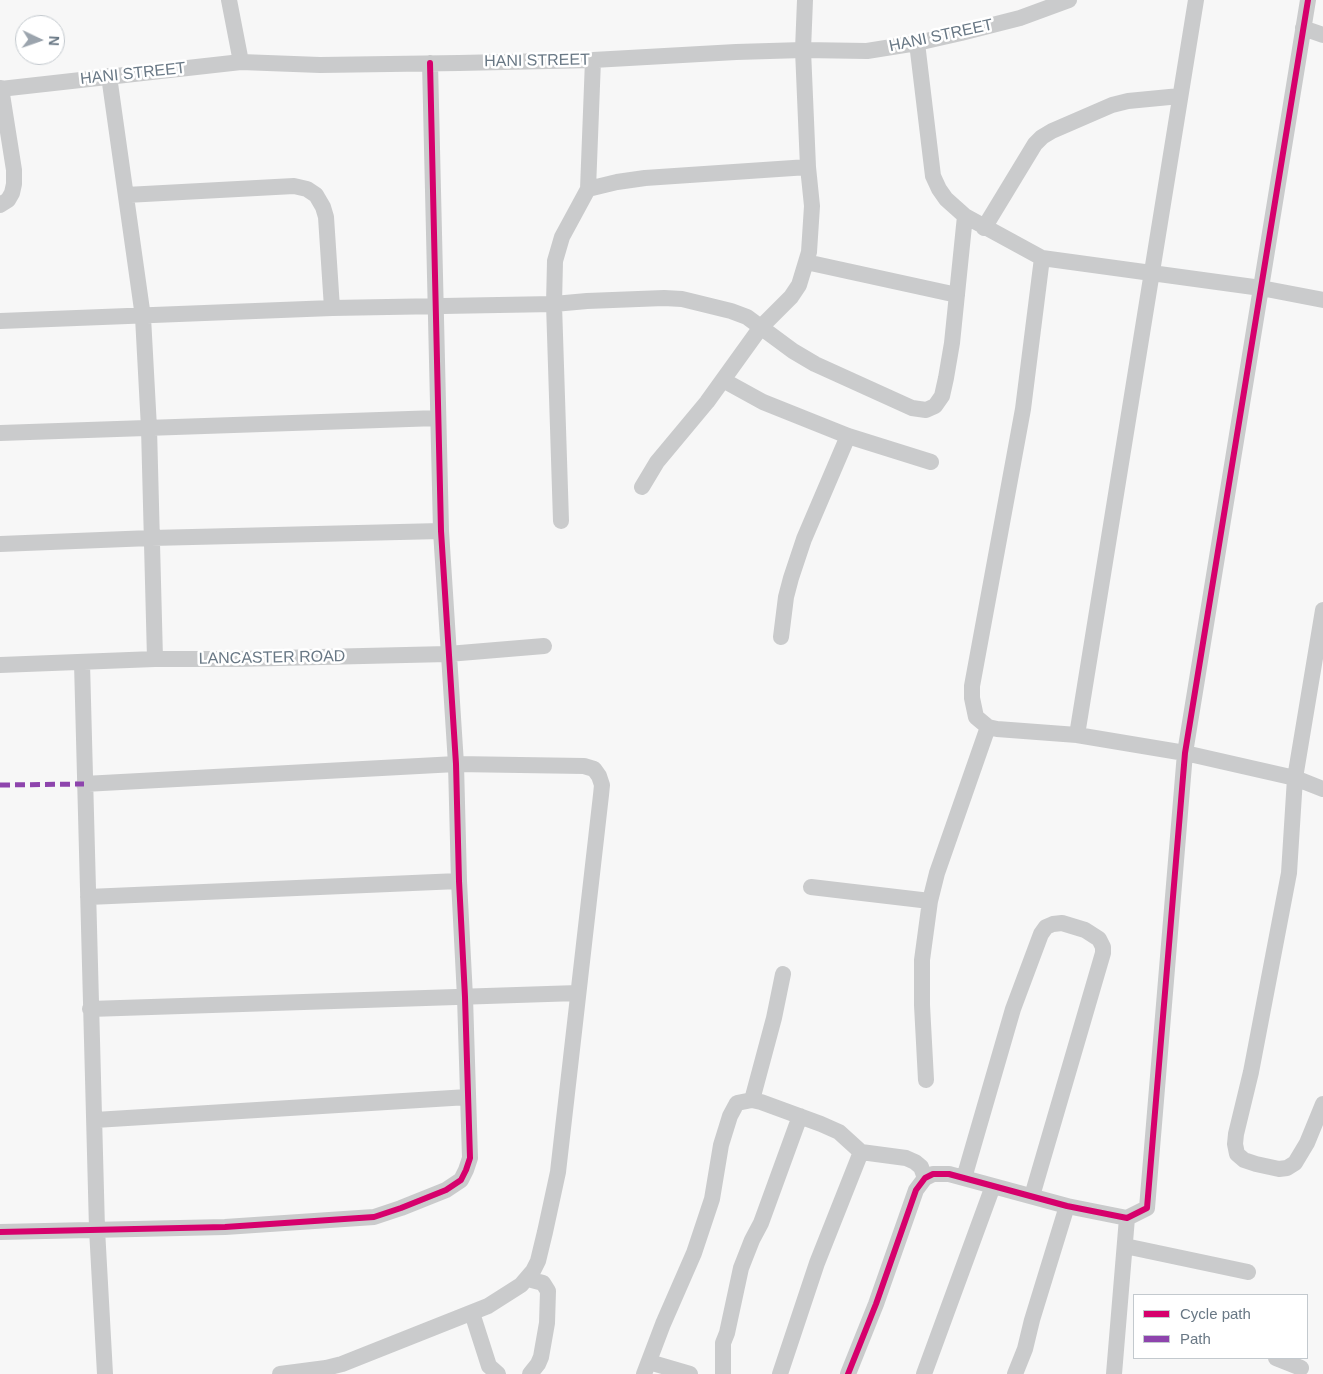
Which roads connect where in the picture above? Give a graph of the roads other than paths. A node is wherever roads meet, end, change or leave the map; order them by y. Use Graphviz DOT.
graph roads {
  1 [pos="229,0"];
  2 [pos="805,0"];
  3 [pos="1069,0"];
  4 [pos="1196,0"];
  5 [pos="1308,0"];
  6 [pos="1303,28"];
  7 [pos="1323,34"];
  8 [pos="916,43"];
  9 [pos="803,50"];
  10 [pos="593,60"];
  11 [pos="241,62"];
  12 [pos="430,64"];
  13 [pos="109,76"];
  14 [pos="0,88"];
  15 [pos="1180,96"];
  16 [pos="808,167"];
  17 [pos="588,189"];
  18 [pos="126,195"];
  19 [pos="0,205"];
  20 [pos="965,216"];
  21 [pos="984,228"];
  22 [pos="1042,258"];
  23 [pos="806,262"];
  24 [pos="1152,273"];
  25 [pos="1261,288"];
  26 [pos="957,294"];
  27 [pos="1323,300"];
  28 [pos="554,304"];
  29 [pos="437,306"];
  30 [pos="332,308"];
  31 [pos="142,317"];
  32 [pos="0,321"];
  33 [pos="762,327"];
  34 [pos="723,380"];
  35 [pos="438,418"];
  36 [pos="149,428"];
  37 [pos="0,433"];
  38 [pos="848,436"];
  39 [pos="931,462"];
  40 [pos="642,487"];
  41 [pos="561,521"];
  42 [pos="441,531"];
  43 [pos="151,538"];
  44 [pos="0,544"];
  45 [pos="1323,610"];
  46 [pos="781,638"];
  47 [pos="544,646"];
  48 [pos="448,654"];
  49 [pos="155,659"];
  50 [pos="82,663"];
  51 [pos="0,666"];
  52 [pos="988,727"];
  53 [pos="1077,734"];
  54 [pos="1185,753"];
  55 [pos="456,764"];
  56 [pos="1295,778"];
  57 [pos="84,784"];
  58 [pos="1323,790"];
  59 [pos="459,881"];
  60 [pos="811,887"];
  61 [pos="88,897"];
  62 [pos="930,901"];
  63 [pos="783,974"];
  64 [pos="578,993"];
  65 [pos="465,997"];
  66 [pos="90,1009"];
  67 [pos="926,1080"];
  68 [pos="468,1097"];
  69 [pos="752,1100"];
  70 [pos="1323,1104"];
  71 [pos="800,1116"];
  72 [pos="96,1120"];
  73 [pos="861,1152"];
  74 [pos="925,1178"];
  75 [pos="964,1178"];
  76 [pos="993,1186"];
  77 [pos="1032,1196"];
  78 [pos="1068,1206"];
  79 [pos="1127,1218"];
  80 [pos="97,1230"];
  81 [pos="0,1232"];
  82 [pos="1125,1246"];
  83 [pos="1248,1272"];
  84 [pos="528,1278"];
  85 [pos="1127,1309"];
  86 [pos="472,1313"];
  87 [pos="1278,1359"];
  88 [pos="646,1368"];
  89 [pos="1301,1368"];
  90 [pos="105,1374"];
  91 [pos="280,1374"];
  92 [pos="498,1374"];
  93 [pos="530,1374"];
  94 [pos="690,1374"];
  95 [pos="723,1374"];
  96 [pos="780,1374"];
  97 [pos="848,1374"];
  98 [pos="924,1374"];
  99 [pos="1015,1374"];
  100 [pos="1114,1374"];
  1 -- 11 [label="street"];
  2 -- 9 [label="street"];
  3 -- 8 [label="street, HANI STREET"];
  4 -- 15 [label="street"];
  5 -- 6 [label="street"];
  6 -- 7 [label="street"];
  6 -- 25 [label="street"];
  8 -- 9 [label="street, HANI STREET"];
  8 -- 20 [label="street"];
  9 -- 10 [label="street, HANI STREET"];
  9 -- 16 [label="street"];
  10 -- 12 [label="street, HANI STREET"];
  10 -- 17 [label="street"];
  11 -- 12 [label="street, HANI STREET"];
  11 -- 13 [label="street, HANI STREET"];
  12 -- 29 [label="street"];
  13 -- 14 [label="street, HANI STREET"];
  13 -- 18 [label="street"];
  14 -- 19 [label="street"];
  15 -- 21 [label="street"];
  15 -- 24 [label="street"];
  16 -- 17 [label="street"];
  16 -- 23 [label="street"];
  17 -- 28 [label="street"];
  18 -- 30 [label="street"];
  18 -- 31 [label="street"];
  20 -- 21 [label="street"];
  20 -- 26 [label="street"];
  21 -- 22 [label="street"];
  22 -- 24 [label="street"];
  22 -- 52 [label="street"];
  23 -- 26 [label="street"];
  23 -- 33 [label="street"];
  24 -- 25 [label="street"];
  24 -- 53 [label="street"];
  25 -- 27 [label="street"];
  25 -- 54 [label="street"];
  26 -- 33 [label="street"];
  28 -- 29 [label="street"];
  28 -- 33 [label="street"];
  28 -- 41 [label="street"];
  29 -- 30 [label="street"];
  29 -- 35 [label="street"];
  30 -- 31 [label="street"];
  31 -- 32 [label="street"];
  31 -- 36 [label="street"];
  33 -- 34 [label="street"];
  34 -- 38 [label="street"];
  34 -- 40 [label="street"];
  35 -- 36 [label="street"];
  35 -- 42 [label="street"];
  36 -- 37 [label="street"];
  36 -- 43 [label="street"];
  38 -- 39 [label="street"];
  38 -- 46 [label="street"];
  42 -- 43 [label="street"];
  42 -- 48 [label="street"];
  43 -- 44 [label="street"];
  43 -- 49 [label="street"];
  45 -- 56 [label="street"];
  47 -- 48 [label="street, LANCASTER ROAD"];
  48 -- 49 [label="street, LANCASTER ROAD"];
  48 -- 55 [label="street"];
  49 -- 50 [label="street, LANCASTER ROAD"];
  50 -- 51 [label="street, LANCASTER ROAD"];
  50 -- 57 [label="street"];
  52 -- 53 [label="street"];
  52 -- 62 [label="street"];
  53 -- 54 [label="street"];
  54 -- 56 [label="street"];
  54 -- 79 [label="street"];
  55 -- 57 [label="street"];
  55 -- 59 [label="street"];
  55 -- 64 [label="street"];
  56 -- 58 [label="street"];
  56 -- 70 [label="street"];
  57 -- 61 [label="street"];
  59 -- 61 [label="street"];
  59 -- 65 [label="street"];
  60 -- 62 [label="street"];
  61 -- 66 [label="street"];
  62 -- 67 [label="street"];
  63 -- 69 [label="street"];
  64 -- 65 [label="street"];
  64 -- 84 [label="street"];
  65 -- 66 [label="street"];
  65 -- 68 [label="street"];
  66 -- 72 [label="street"];
  68 -- 72 [label="street"];
  68 -- 80 [label="street"];
  69 -- 71 [label="street"];
  69 -- 88 [label="street"];
  71 -- 73 [label="street"];
  71 -- 95 [label="street"];
  72 -- 80 [label="street"];
  73 -- 74 [label="street"];
  73 -- 96 [label="street"];
  74 -- 75 [label="street"];
  74 -- 97 [label="street"];
  75 -- 76 [label="street"];
  75 -- 77 [label="street"];
  76 -- 77 [label="street"];
  76 -- 98 [label="street"];
  77 -- 78 [label="street"];
  78 -- 79 [label="street"];
  78 -- 99 [label="street"];
  79 -- 82 [label="street"];
  80 -- 81 [label="street"];
  80 -- 90 [label="street"];
  82 -- 83 [label="street"];
  82 -- 85 [label="street"];
  84 -- 86 [label="street"];
  84 -- 93 [label="street"];
  85 -- 100 [label="street"];
  86 -- 91 [label="street"];
  86 -- 92 [label="street"];
  87 -- 89 [label="street"];
  88 -- 94 [label="street"];
}
